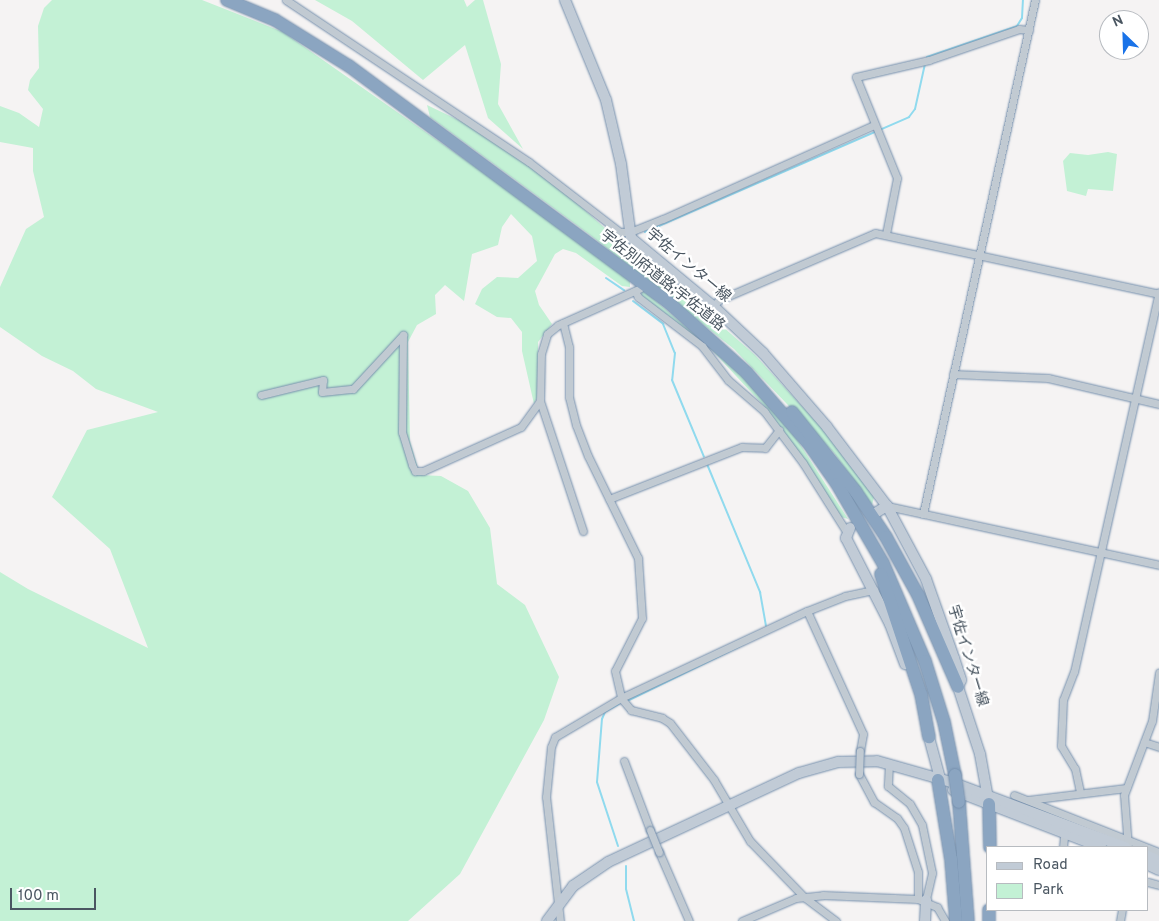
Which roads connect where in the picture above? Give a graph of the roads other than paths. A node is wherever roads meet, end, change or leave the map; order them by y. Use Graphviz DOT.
graph roads {
  1 [pos="227,0"];
  2 [pos="286,0"];
  3 [pos="565,0"];
  4 [pos="1035,0"];
  5 [pos="1029,30"];
  6 [pos="874,125"];
  7 [pos="630,232"];
  8 [pos="886,234"];
  9 [pos="979,255"];
  10 [pos="1159,293"];
  11 [pos="713,306"];
  12 [pos="563,323"];
  13 [pos="701,330"];
  14 [pos="953,374"];
  15 [pos="261,395"];
  16 [pos="1135,398"];
  17 [pos="540,401"];
  18 [pos="1159,404"];
  19 [pos="780,430"];
  20 [pos="608,500"];
  21 [pos="887,506"];
  22 [pos="877,512"];
  23 [pos="855,513"];
  24 [pos="923,514"];
  25 [pos="848,530"];
  26 [pos="583,531"];
  27 [pos="1101,552"];
  28 [pos="1159,565"];
  29 [pos="874,590"];
  30 [pos="807,611"];
  31 [pos="1159,673"];
  32 [pos="958,687"];
  33 [pos="620,698"];
  34 [pos="929,737"];
  35 [pos="1144,742"];
  36 [pos="1159,747"];
  37 [pos="624,761"];
  38 [pos="889,764"];
  39 [pos="938,780"];
  40 [pos="1126,788"];
  41 [pos="1080,792"];
  42 [pos="1014,795"];
  43 [pos="988,799"];
  44 [pos="1028,800"];
  45 [pos="729,805"];
  46 [pos="1067,825"];
  47 [pos="1126,844"];
  48 [pos="990,846"];
  49 [pos="1062,846"];
  50 [pos="1099,846"];
  51 [pos="804,897"];
  52 [pos="922,900"];
  53 [pos="558,903"];
  54 [pos="547,921"];
  55 [pos="560,921"];
  56 [pos="689,921"];
  57 [pos="742,921"];
  58 [pos="836,921"];
  59 [pos="925,921"];
  60 [pos="945,921"];
  61 [pos="956,921"];
  62 [pos="968,921"];
  1 -- 13 [label="highway, 宇佐別府道路;宇佐道路"];
  2 -- 7 [label="street"];
  3 -- 7 [label="main road, 宇佐インター線"];
  4 -- 5 [label="street"];
  5 -- 6 [label="street"];
  5 -- 9 [label="street"];
  6 -- 7 [label="street"];
  6 -- 8 [label="street"];
  7 -- 11 [label="main road, 宇佐インター線"];
  8 -- 9 [label="street"];
  8 -- 11 [label="street"];
  9 -- 10 [label="street"];
  9 -- 14 [label="street"];
  10 -- 16 [label="street"];
  11 -- 21 [label="main road, 宇佐インター線"];
  12 -- 17 [label="street"];
  12 -- 19 [label="street"];
  12 -- 20 [label="street"];
  13 -- 23 [label="highway, 宇佐別府道路;宇佐道路"];
  13 -- 32 [label="highway"];
  14 -- 16 [label="street"];
  14 -- 24 [label="street"];
  15 -- 17 [label="street"];
  16 -- 18 [label="street"];
  16 -- 27 [label="street"];
  17 -- 26 [label="street"];
  19 -- 20 [label="street"];
  19 -- 25 [label="street"];
  20 -- 33 [label="street"];
  21 -- 22 [label="main road"];
  21 -- 24 [label="street"];
  21 -- 32 [label="main road, 宇佐インター線"];
  23 -- 34 [label="highway"];
  23 -- 62 [label="highway, 宇佐別府道路;宇佐道路, bridge"];
  24 -- 27 [label="street"];
  25 -- 29 [label="main road"];
  27 -- 28 [label="street"];
  27 -- 41 [label="street"];
  29 -- 30 [label="street"];
  29 -- 34 [label="main road"];
  30 -- 33 [label="street"];
  30 -- 52 [label="street, bridge"];
  31 -- 35 [label="street"];
  32 -- 43 [label="main road, 宇佐インター線"];
  33 -- 45 [label="street"];
  33 -- 53 [label="street"];
  34 -- 39 [label="main road"];
  35 -- 36 [label="street"];
  35 -- 40 [label="street"];
  37 -- 56 [label="street, bridge"];
  38 -- 39 [label="main road"];
  38 -- 45 [label="main road"];
  38 -- 52 [label="street"];
  39 -- 43 [label="main road"];
  39 -- 61 [label="highway"];
  40 -- 41 [label="street"];
  40 -- 47 [label="street"];
  41 -- 44 [label="street"];
  42 -- 44 [label="street"];
  43 -- 46 [label="main road"];
  43 -- 48 [label="highway"];
  44 -- 46 [label="street"];
  45 -- 51 [label="street"];
  45 -- 53 [label="main road"];
  46 -- 47 [label="main road"];
  46 -- 49 [label="street"];
  46 -- 50 [label="main road"];
  51 -- 52 [label="street"];
  51 -- 57 [label="street"];
  51 -- 58 [label="street"];
  52 -- 59 [label="main road"];
  52 -- 60 [label="street"];
  53 -- 54 [label="main road"];
  53 -- 55 [label="street"];
}
